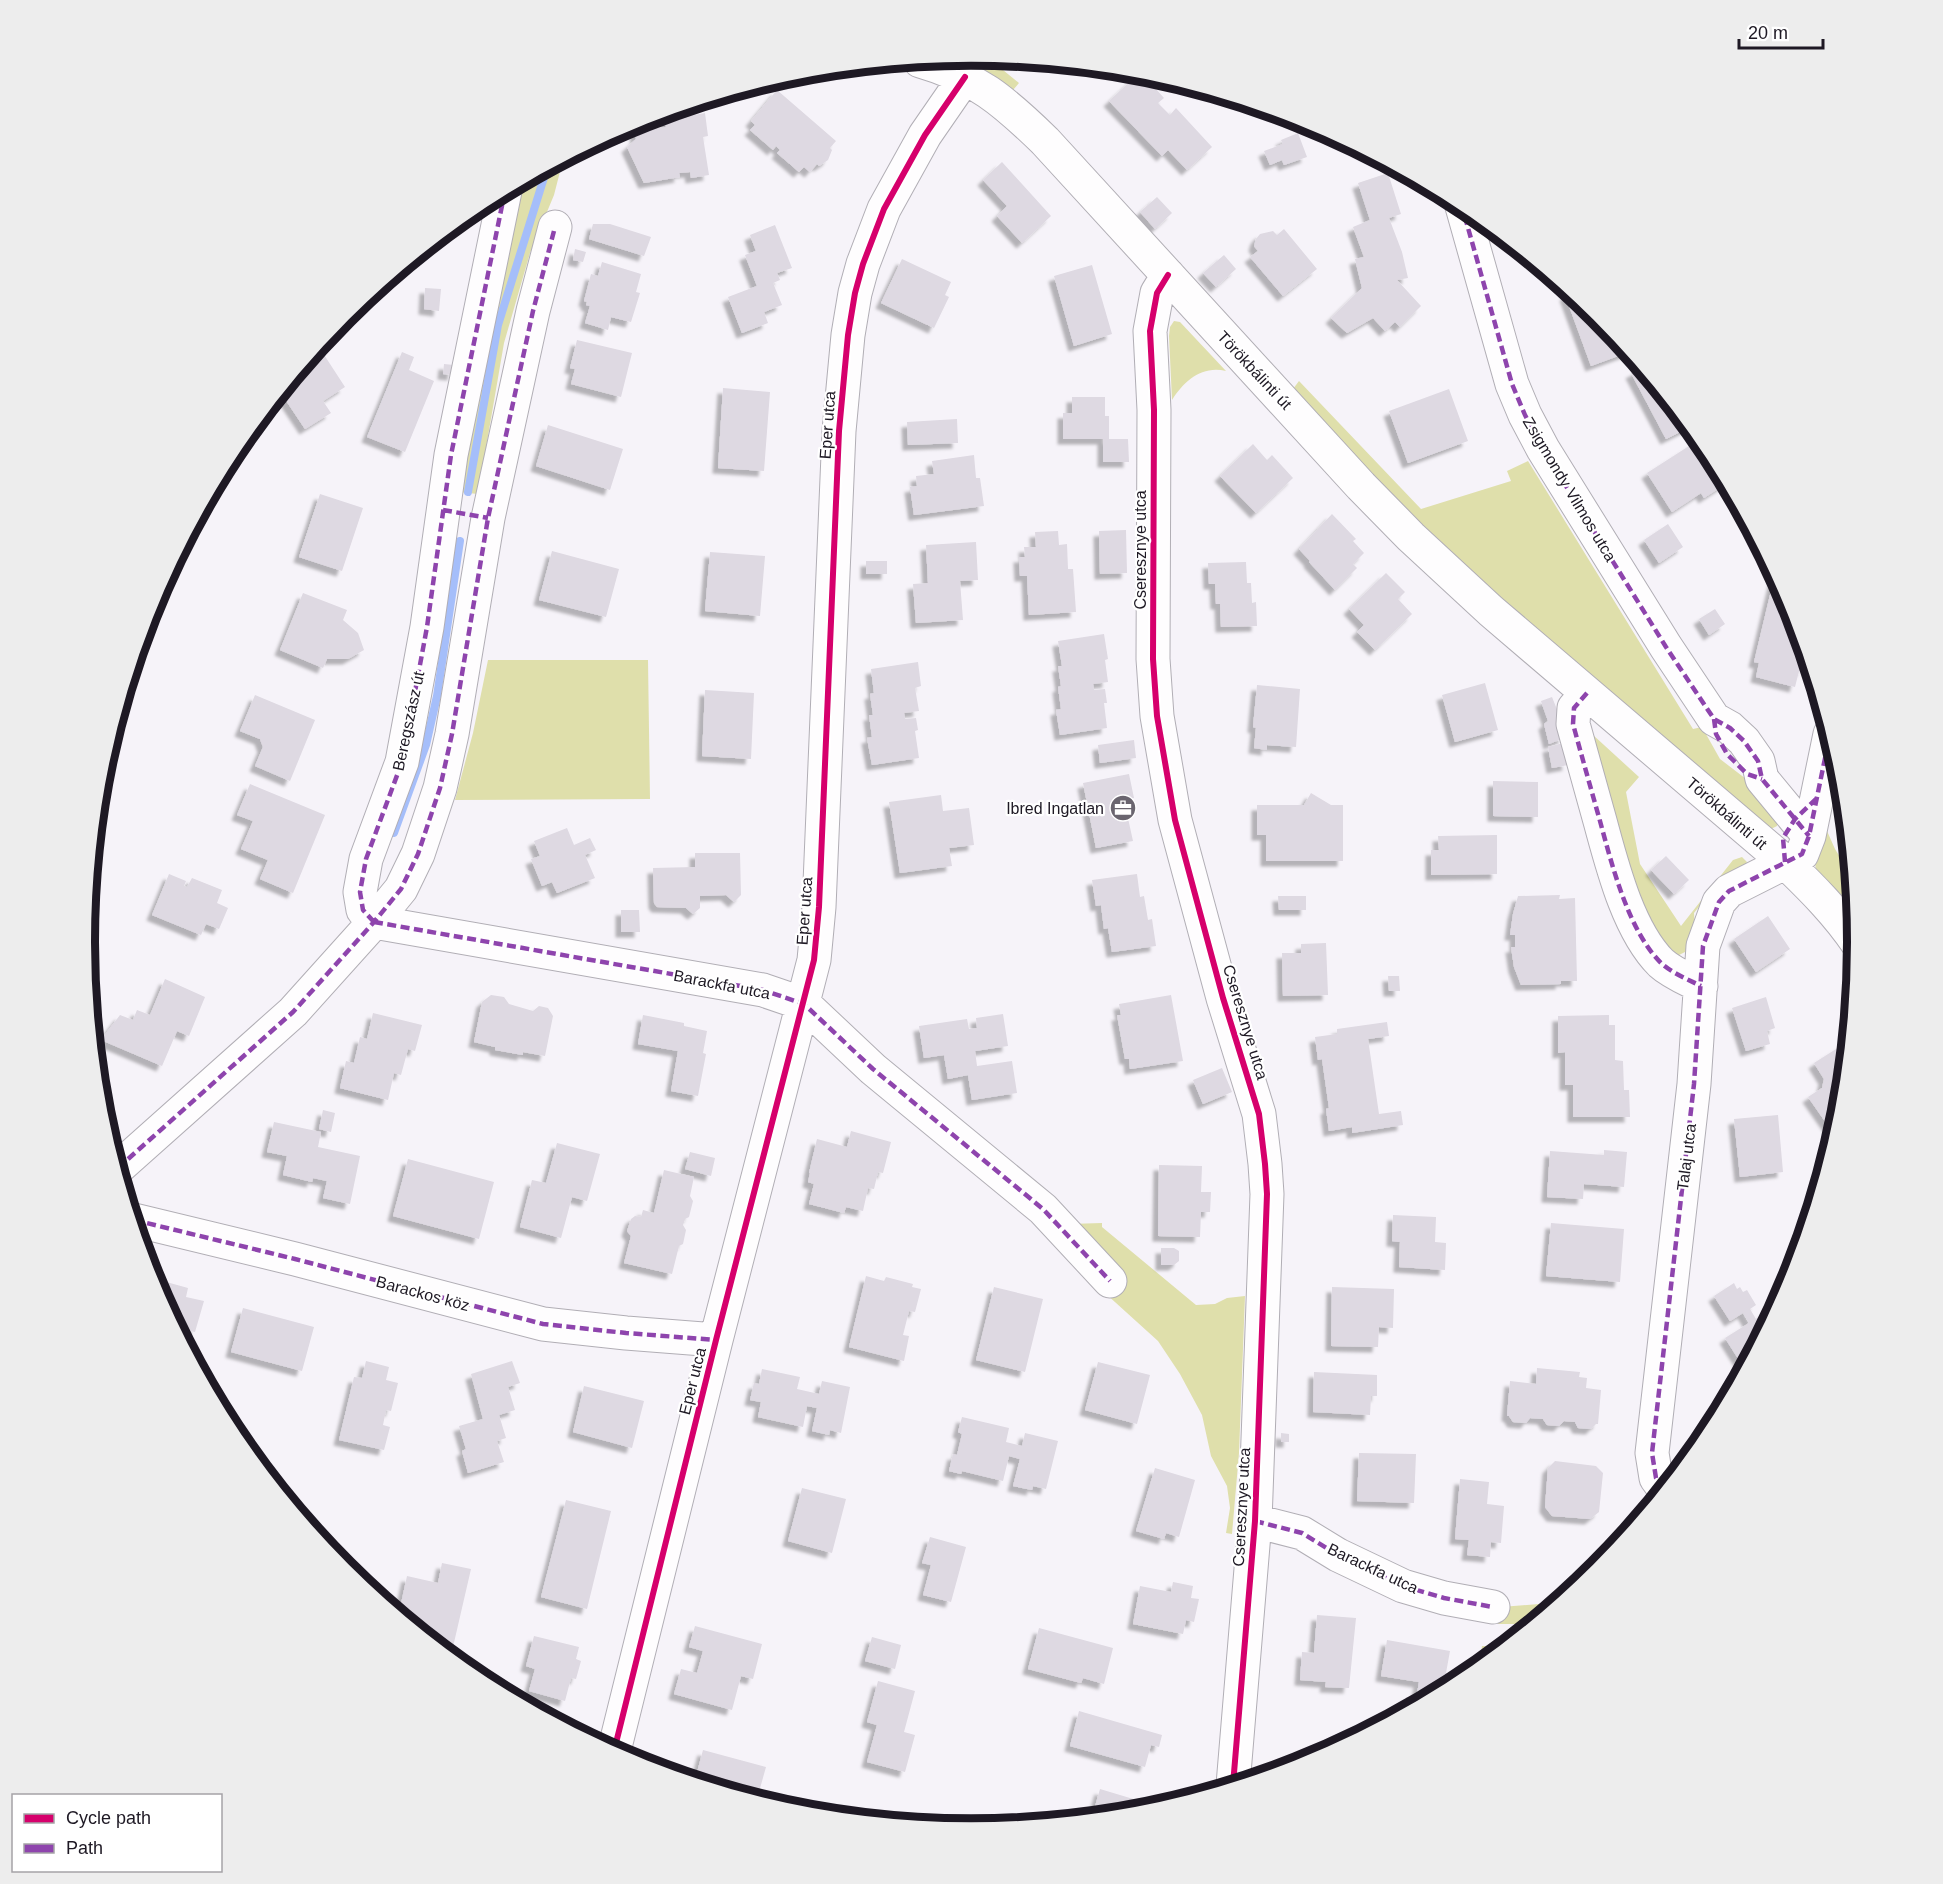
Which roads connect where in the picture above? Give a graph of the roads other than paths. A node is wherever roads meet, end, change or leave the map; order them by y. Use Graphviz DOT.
graph roads {
  1 [pos="945,66"];
  2 [pos="947,67"];
  3 [pos="503,203"];
  4 [pos="1466,219"];
  5 [pos="555,227"];
  6 [pos="1168,275"];
  7 [pos="443,510"];
  8 [pos="488,518"];
  9 [pos="1587,693"];
  10 [pos="1826,749"];
  11 [pos="1807,818"];
  12 [pos="1785,862"];
  13 [pos="374,922"];
  14 [pos="1847,927"];
  15 [pos="1701,986"];
  16 [pos="804,1004"];
  17 [pos="124,1163"];
  18 [pos="141,1222"];
  19 [pos="1110,1281"];
  20 [pos="716,1340"];
  21 [pos="1660,1483"];
  22 [pos="1255,1521"];
  23 [pos="1493,1607"];
  24 [pos="616,1742"];
  25 [pos="1234,1778"];
  1 -- 16 [label="street, Eper utca"];
  2 -- 6 [label="street, Törökbálinti út"];
  3 -- 7 [label="street, Beregszász út"];
  4 -- 11 [label="street, Zsigmondy Vilmos utca"];
  5 -- 8 [label="street"];
  6 -- 9 [label="street, Törökbálinti út"];
  6 -- 22 [label="street, Cseresznye utca"];
  7 -- 8 [label="street"];
  7 -- 13 [label="street, Beregszász út"];
  8 -- 13 [label="street"];
  9 -- 12 [label="street, Törökbálinti út"];
  9 -- 15 [label="street"];
  10 -- 11 [label="street"];
  11 -- 12 [label="street"];
  12 -- 14 [label="street, Törökbálinti út"];
  12 -- 15 [label="street, Talaj utca"];
  13 -- 16 [label="street, Barackfa utca"];
  13 -- 17 [label="street"];
  15 -- 21 [label="street, Talaj utca"];
  16 -- 19 [label="street, Barackfa utca"];
  16 -- 20 [label="street, Eper utca"];
  18 -- 20 [label="street, Barackos köz"];
  20 -- 24 [label="street, Eper utca"];
  22 -- 23 [label="street, Barackfa utca"];
  22 -- 25 [label="street, Cseresznye utca"];
}
